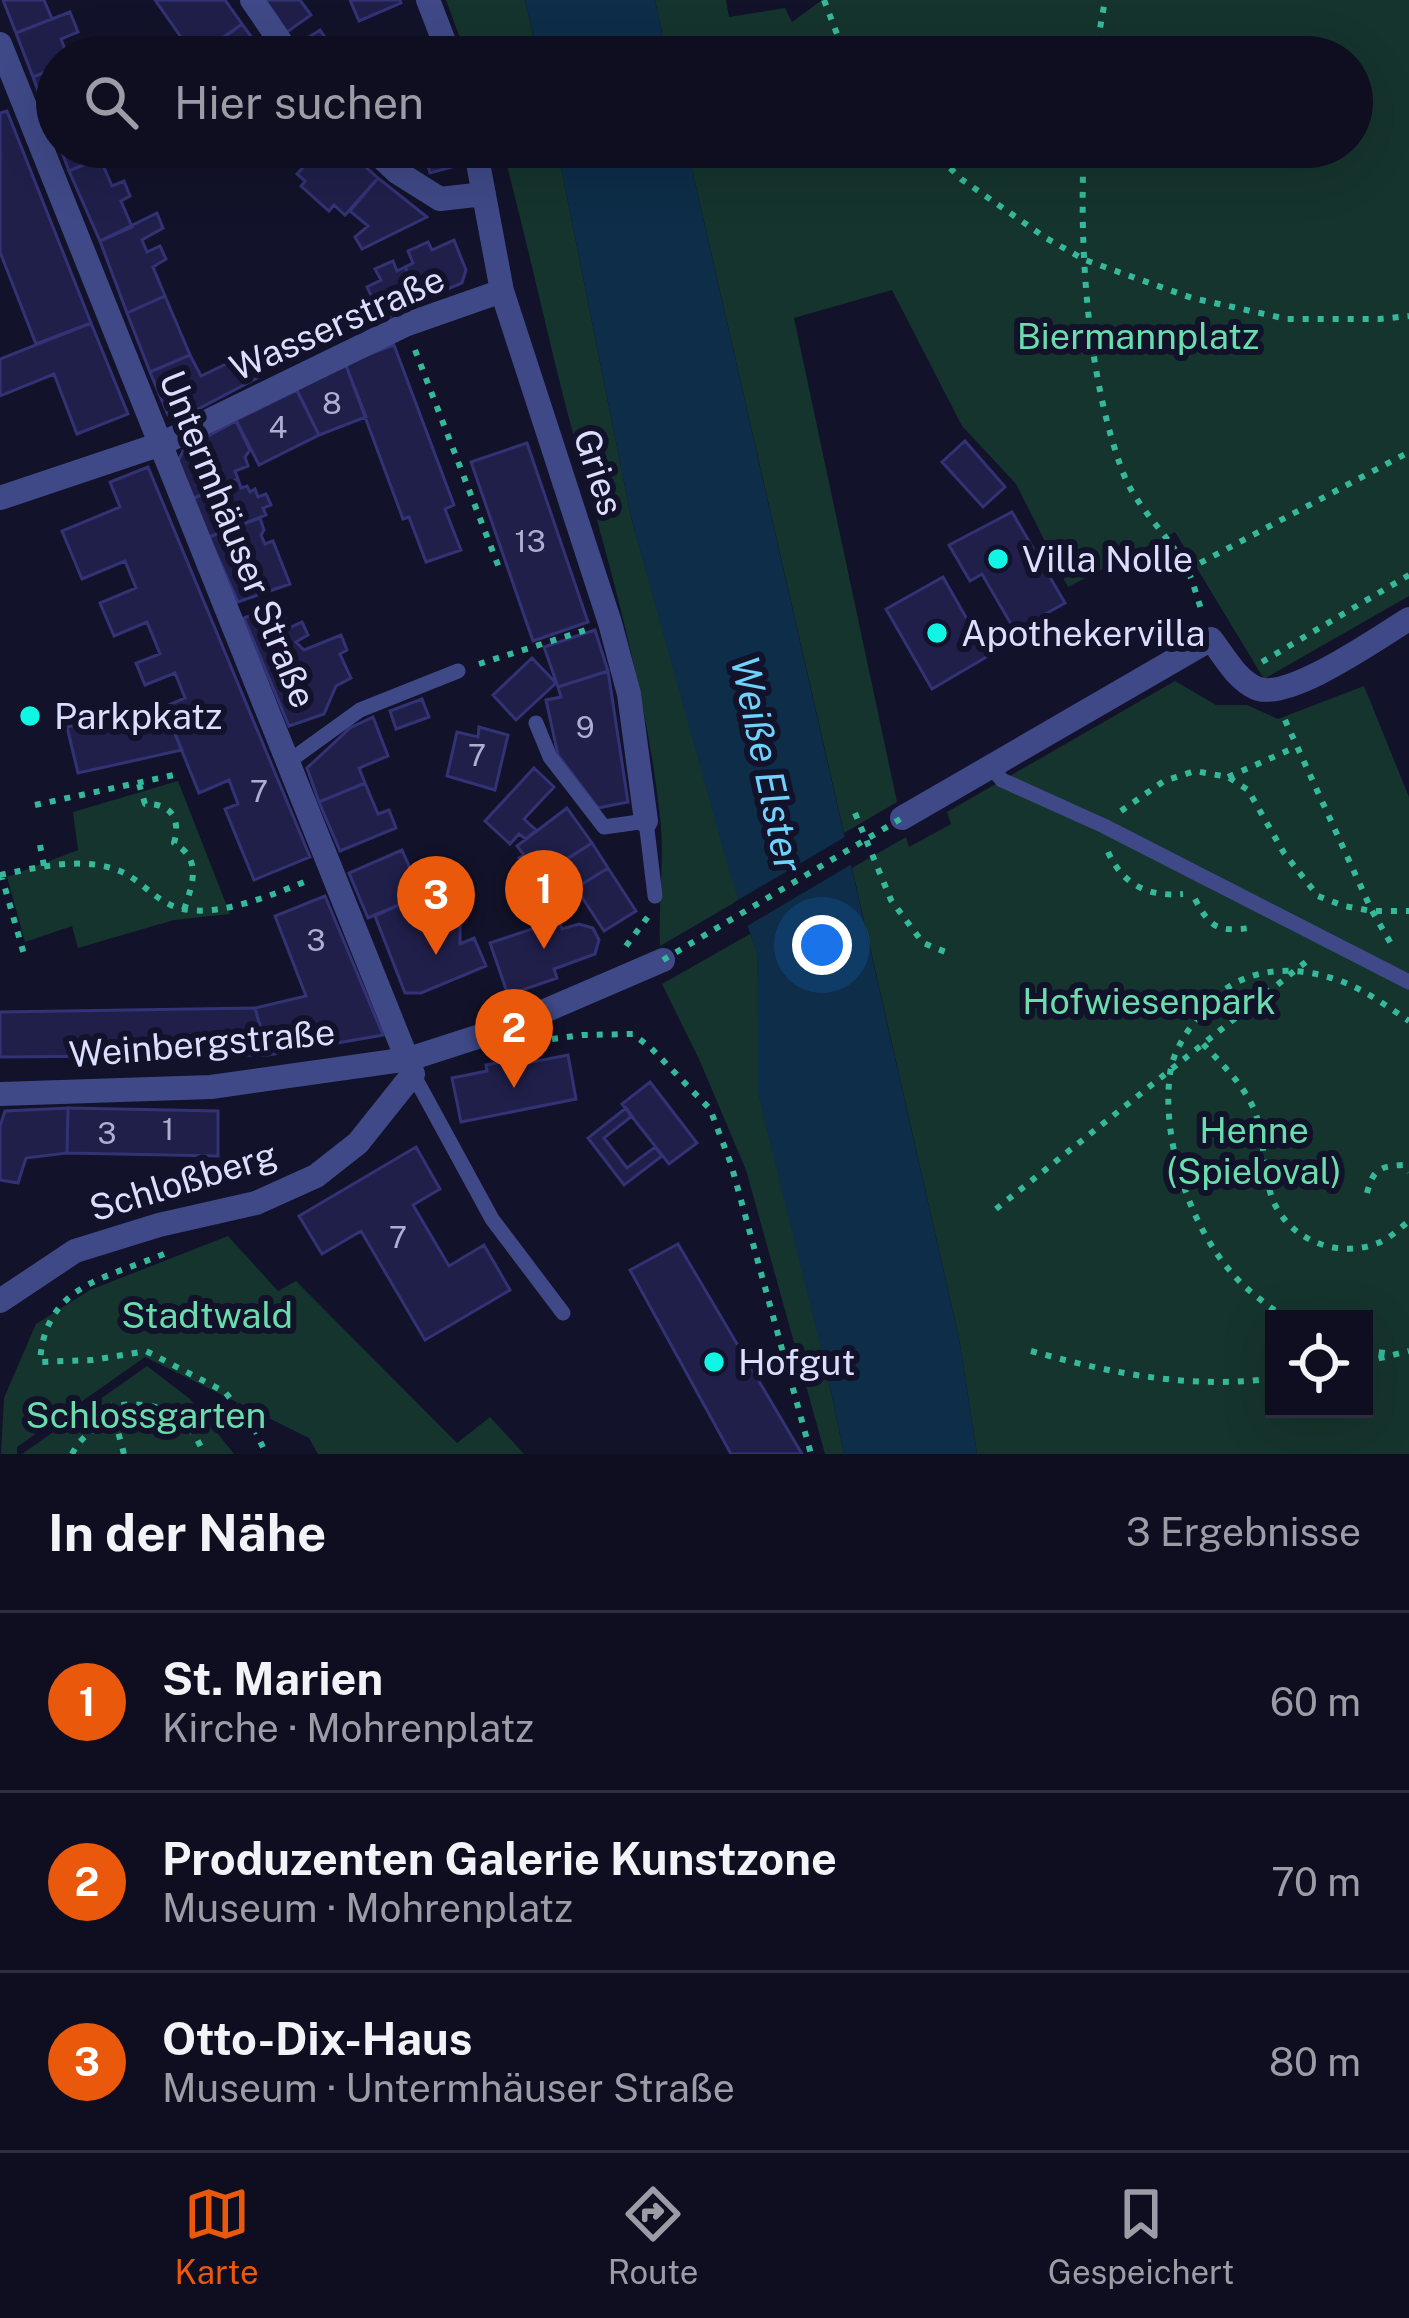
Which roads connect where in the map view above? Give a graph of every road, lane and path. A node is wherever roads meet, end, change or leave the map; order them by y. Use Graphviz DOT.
graph roads {
  1 [pos="252,0"];
  2 [pos="428,0"];
  3 [pos="824,0"];
  4 [pos="1105,0"];
  5 [pos="277,36"];
  6 [pos="442,36"];
  7 [pos="838,36"];
  8 [pos="1099,36"];
  9 [pos="0,44"];
  10 [pos="36,134"];
  11 [pos="50,168"];
  12 [pos="393,168"];
  13 [pos="479,168"];
  14 [pos="950,168"];
  15 [pos="1084,168"];
  16 [pos="484,194"];
  17 [pos="1085,260"];
  18 [pos="502,291"];
  19 [pos="1409,316"];
  20 [pos="405,325"];
  21 [pos="161,445"];
  22 [pos="1409,452"];
  23 [pos="0,498"];
  24 [pos="1187,570"];
  25 [pos="501,573"];
  26 [pos="1409,575"];
  27 [pos="1409,619"];
  28 [pos="610,622"];
  29 [pos="1211,639"];
  30 [pos="458,670"];
  31 [pos="1238,676"];
  32 [pos="1285,720"];
  33 [pos="536,723"];
  34 [pos="1296,747"];
  35 [pos="288,762"];
  36 [pos="992,768"];
  37 [pos="173,775"];
  38 [pos="1228,777"];
  39 [pos="140,784"];
  40 [pos="35,805"];
  41 [pos="1122,810"];
  42 [pos="855,813"];
  43 [pos="902,818"];
  44 [pos="646,820"];
  45 [pos="1104,826"];
  46 [pos="40,845"];
  47 [pos="44,866"];
  48 [pos="333,870"];
  49 [pos="1,874"];
  50 [pos="1191,893"];
  51 [pos="655,896"];
  52 [pos="184,910"];
  53 [pos="1372,910"];
  54 [pos="1409,911"];
  55 [pos="1330,941"];
  56 [pos="1395,951"];
  57 [pos="948,952"];
  58 [pos="25,958"];
  59 [pos="658,963"];
  60 [pos="1295,971"];
  61 [pos="1409,982"];
  62 [pos="539,1015"];
  63 [pos="1409,1021"];
  64 [pos="1203,1044"];
  65 [pos="411,1067"];
  66 [pos="1170,1072"];
  67 [pos="0,1094"];
  68 [pos="1409,1172"];
  69 [pos="1367,1193"];
  70 [pos="996,1209"];
  71 [pos="1409,1221"];
  72 [pos="175,1250"];
  73 [pos="0,1301"];
  74 [pos="1274,1310"];
  75 [pos="563,1313"];
  76 [pos="1031,1351"];
  77 [pos="1373,1351"];
  78 [pos="1409,1351"];
  79 [pos="1395,1355"];
  80 [pos="1373,1360"];
  81 [pos="1265,1378"];
  82 [pos="114,1419"];
  83 [pos="72,1454"];
  84 [pos="124,1454"];
  85 [pos="204,1454"];
  86 [pos="266,1454"];
  87 [pos="811,1454"];
  1 -- 5 [label="street"];
  2 -- 6 [label="street"];
  3 -- 7 [label="path"];
  4 -- 8 [label="path"];
  9 -- 10 [label="street, Untermhäuser Straße"];
  11 -- 21 [label="street, Untermhäuser Straße"];
  12 -- 16 [label="street"];
  13 -- 16 [label="street, Gries"];
  14 -- 17 [label="path"];
  15 -- 17 [label="path"];
  16 -- 18 [label="street, Gries"];
  17 -- 19 [label="path"];
  17 -- 24 [label="path"];
  18 -- 20 [label="street, Wasserstraße"];
  18 -- 28 [label="street, Gries"];
  20 -- 21 [label="street, Wasserstraße"];
  20 -- 25 [label="path"];
  21 -- 23 [label="street, Wasserstraße"];
  21 -- 35 [label="street, Untermhäuser Straße"];
  22 -- 24 [label="path"];
  24 -- 29 [label="path"];
  26 -- 31 [label="path"];
  27 -- 31 [label="street"];
  28 -- 30 [label="path"];
  28 -- 44 [label="street, Gries"];
  29 -- 31 [label="street"];
  29 -- 36 [label="street"];
  30 -- 35 [label="lane"];
  32 -- 34 [label="path"];
  33 -- 44 [label="lane"];
  34 -- 38 [label="path"];
  34 -- 53 [label="path"];
  35 -- 48 [label="street, Untermhäuser Straße"];
  36 -- 43 [label="street"];
  36 -- 45 [label="lane"];
  37 -- 39 [label="path"];
  38 -- 41 [label="path"];
  38 -- 53 [label="path"];
  39 -- 40 [label="path"];
  39 -- 52 [label="path"];
  42 -- 57 [label="path"];
  43 -- 59 [label="path, bridge"];
  44 -- 51 [label="lane, Gries"];
  45 -- 50 [label="path"];
  45 -- 55 [label="lane"];
  46 -- 47 [label="path"];
  47 -- 49 [label="path"];
  47 -- 52 [label="path"];
  48 -- 52 [label="path"];
  48 -- 65 [label="street, Untermhäuser Straße"];
  49 -- 58 [label="path"];
  51 -- 59 [label="path"];
  53 -- 54 [label="path"];
  53 -- 56 [label="path"];
  55 -- 60 [label="path"];
  55 -- 61 [label="lane"];
  59 -- 62 [label="street, Weinbergstraße"];
  60 -- 63 [label="path"];
  60 -- 64 [label="path"];
  60 -- 66 [label="path"];
  62 -- 65 [label="street, Weinbergstraße"];
  62 -- 87 [label="path"];
  64 -- 66 [label="path"];
  64 -- 71 [label="path"];
  65 -- 67 [label="street, Weinbergstraße"];
  65 -- 73 [label="street, Schloßberg"];
  65 -- 75 [label="lane"];
  66 -- 70 [label="path"];
  66 -- 74 [label="path"];
  68 -- 69 [label="path"];
  72 -- 86 [label="path"];
  76 -- 81 [label="path"];
  77 -- 79 [label="path"];
  78 -- 79 [label="path"];
  79 -- 80 [label="path"];
  82 -- 83 [label="path"];
  82 -- 84 [label="path"];
  82 -- 85 [label="path"];
}
